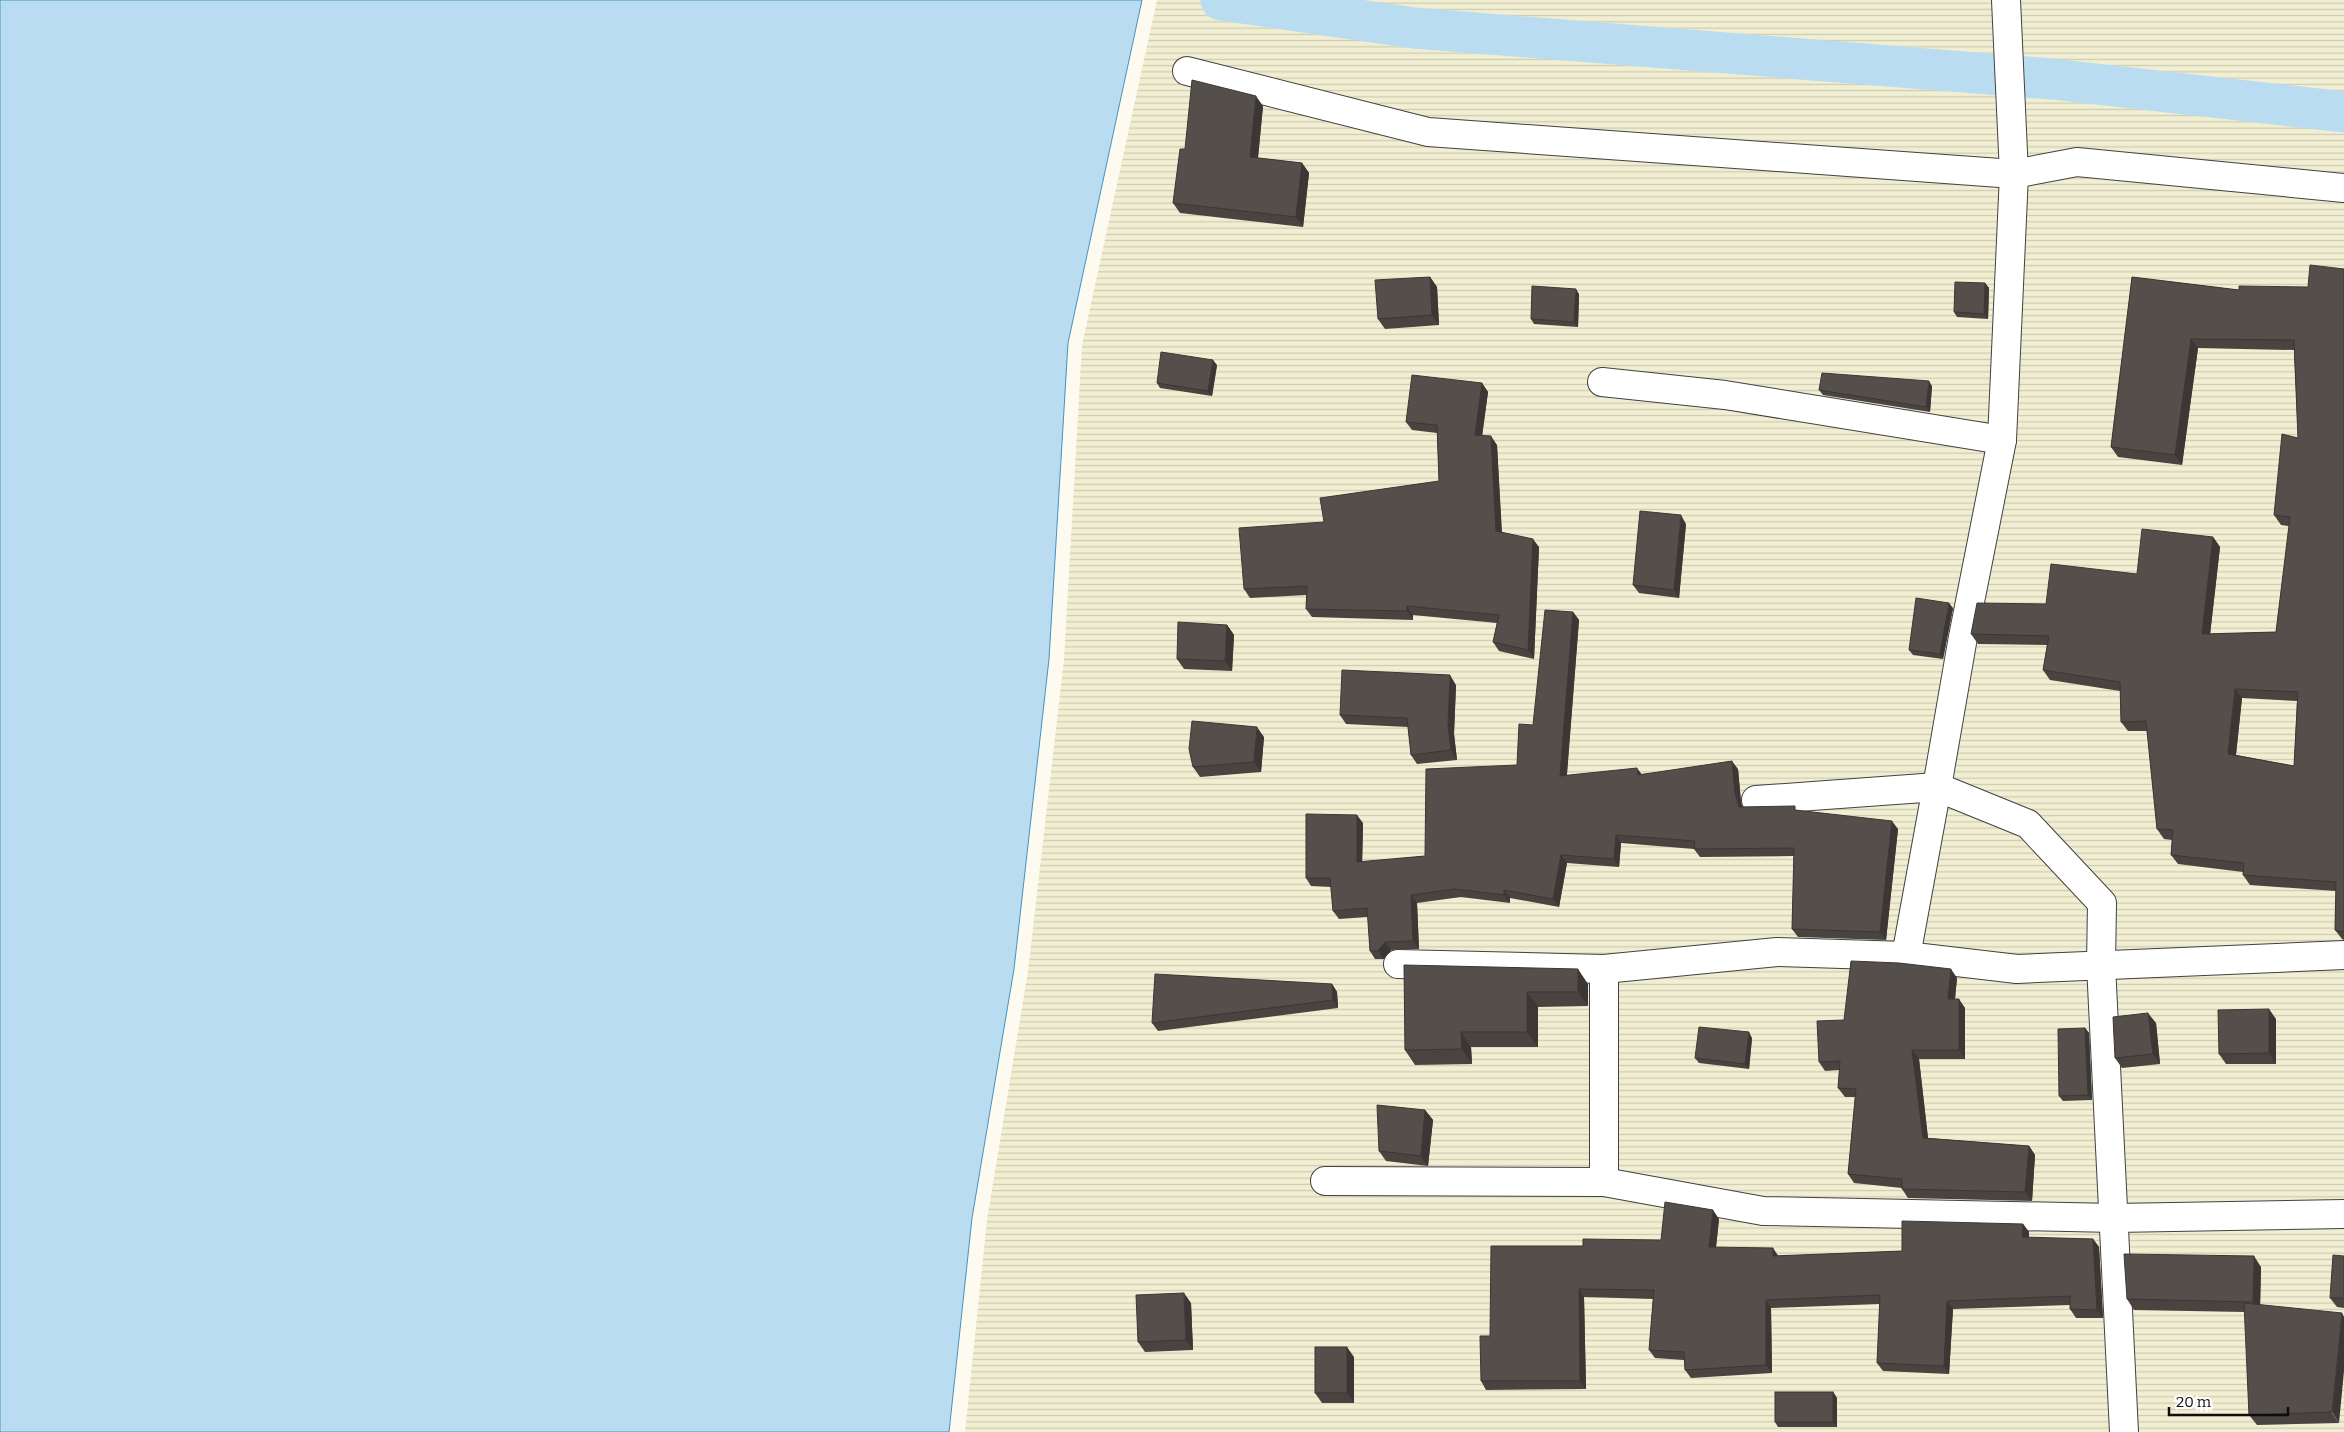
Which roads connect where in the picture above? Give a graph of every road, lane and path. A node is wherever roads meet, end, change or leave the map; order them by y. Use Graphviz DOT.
graph roads {
  1 [pos="2006,0"];
  2 [pos="1187,71"];
  3 [pos="2014,174"];
  4 [pos="2344,188"];
  5 [pos="1602,382"];
  6 [pos="2002,440"];
  7 [pos="1937,787"];
  8 [pos="1756,800"];
  9 [pos="2344,955"];
  10 [pos="1906,956"];
  11 [pos="1398,964"];
  12 [pos="2101,965"];
  13 [pos="1604,969"];
  14 [pos="1325,1181"];
  15 [pos="1604,1182"];
  16 [pos="2344,1214"];
  17 [pos="2115,1218"];
  18 [pos="2124,1432"];
  1 -- 3 [label="street"];
  2 -- 3 [label="street"];
  3 -- 4 [label="street"];
  3 -- 6 [label="street"];
  5 -- 6 [label="street"];
  6 -- 7 [label="street"];
  7 -- 8 [label="street"];
  7 -- 10 [label="street"];
  7 -- 12 [label="street"];
  9 -- 12 [label="street"];
  10 -- 12 [label="street"];
  10 -- 13 [label="street"];
  11 -- 13 [label="street"];
  12 -- 17 [label="street"];
  13 -- 15 [label="street"];
  14 -- 15 [label="street"];
  15 -- 17 [label="street"];
  16 -- 17 [label="street"];
  17 -- 18 [label="street"];
}
